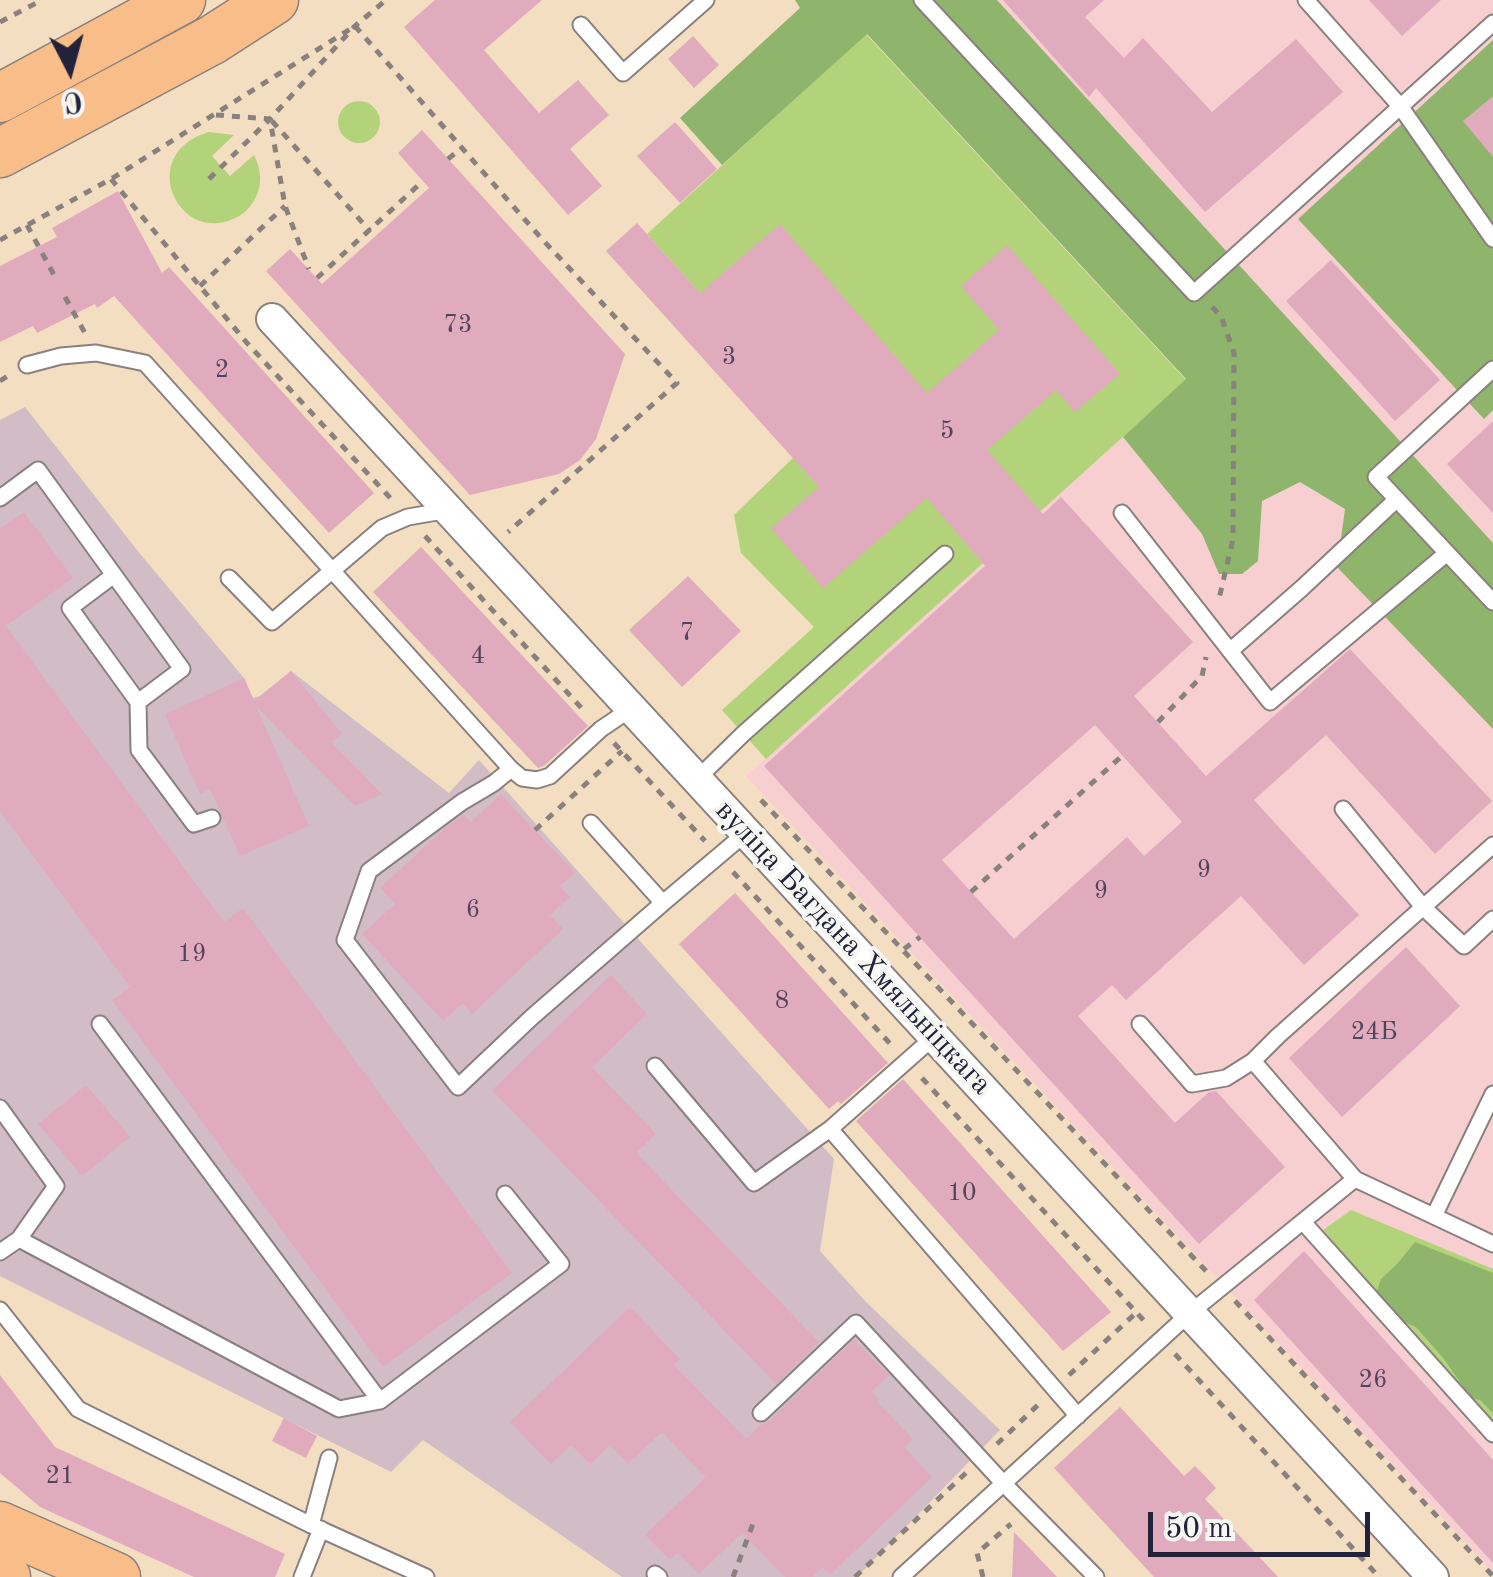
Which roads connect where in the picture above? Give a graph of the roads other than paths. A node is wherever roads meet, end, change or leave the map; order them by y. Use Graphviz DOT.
graph roads {
  1 [pos="181,0"];
  2 [pos="274,0"];
  3 [pos="706,0"];
  4 [pos="922,0"];
  5 [pos="1306,0"];
  6 [pos="1493,22"];
  7 [pos="580,25"];
  8 [pos="0,98"];
  9 [pos="1400,106"];
  10 [pos="0,153"];
  11 [pos="1493,239"];
  12 [pos="272,319"];
  13 [pos="27,366"];
  14 [pos="1493,369"];
  15 [pos="0,498"];
  16 [pos="1397,499"];
  17 [pos="449,510"];
  18 [pos="1122,512"];
  19 [pos="945,554"];
  20 [pos="1447,554"];
  21 [pos="330,570"];
  22 [pos="114,575"];
  23 [pos="229,578"];
  24 [pos="1493,602"];
  25 [pos="1230,651"];
  26 [pos="138,702"];
  27 [pos="632,708"];
  28 [pos="511,769"];
  29 [pos="697,778"];
  30 [pos="1343,809"];
  31 [pos="212,818"];
  32 [pos="591,823"];
  33 [pos="747,832"];
  34 [pos="1493,845"];
  35 [pos="663,902"];
  36 [pos="1422,907"];
  37 [pos="1493,920"];
  38 [pos="100,1024"];
  39 [pos="1140,1024"];
  40 [pos="934,1036"];
  41 [pos="1253,1061"];
  42 [pos="655,1066"];
  43 [pos="1493,1094"];
  44 [pos="0,1108"];
  45 [pos="830,1129"];
  46 [pos="1356,1180"];
  47 [pos="505,1194"];
  48 [pos="1434,1216"];
  49 [pos="1303,1222"];
  50 [pos="19,1239"];
  51 [pos="1493,1244"];
  52 [pos="0,1252"];
  53 [pos="0,1310"];
  54 [pos="1190,1313"];
  55 [pos="380,1401"];
  56 [pos="761,1413"];
  57 [pos="1078,1416"];
  58 [pos="1493,1434"];
  59 [pos="328,1458"];
  60 [pos="1004,1484"];
  61 [pos="0,1526"];
  62 [pos="316,1527"];
  63 [pos="0,1572"];
  64 [pos="6,1577"];
  65 [pos="116,1577"];
  66 [pos="302,1577"];
  67 [pos="426,1577"];
  68 [pos="901,1577"];
  69 [pos="1096,1577"];
  70 [pos="1433,1577"];
  1 -- 8 [label="main road"];
  2 -- 10 [label="main road"];
  3 -- 7 [label="lane"];
  4 -- 9 [label="lane"];
  5 -- 9 [label="lane"];
  6 -- 9 [label="lane"];
  9 -- 11 [label="lane"];
  12 -- 17 [label="street, вуліца Багдана Хмяльніцкага"];
  13 -- 21 [label="lane"];
  14 -- 16 [label="lane"];
  15 -- 22 [label="lane"];
  16 -- 20 [label="lane"];
  16 -- 25 [label="lane"];
  17 -- 21 [label="lane"];
  17 -- 27 [label="street, вуліца Багдана Хмяльніцкага"];
  18 -- 25 [label="lane"];
  19 -- 29 [label="lane"];
  20 -- 24 [label="lane"];
  20 -- 25 [label="lane"];
  21 -- 23 [label="lane"];
  21 -- 28 [label="lane"];
  22 -- 26 [label="lane"];
  22 -- 26 [label="lane"];
  26 -- 31 [label="lane"];
  27 -- 28 [label="lane"];
  27 -- 29 [label="street, вуліца Багдана Хмяльніцкага"];
  28 -- 35 [label="lane"];
  29 -- 33 [label="street, вуліца Багдана Хмяльніцкага"];
  30 -- 36 [label="lane"];
  32 -- 35 [label="lane"];
  33 -- 35 [label="lane"];
  33 -- 40 [label="street, вуліца Багдана Хмяльніцкага"];
  34 -- 36 [label="lane"];
  36 -- 37 [label="lane"];
  36 -- 41 [label="lane"];
  38 -- 55 [label="lane"];
  39 -- 41 [label="lane"];
  40 -- 45 [label="lane"];
  40 -- 54 [label="street, вуліца Багдана Хмяльніцкага"];
  41 -- 46 [label="lane"];
  42 -- 45 [label="lane"];
  43 -- 48 [label="lane"];
  44 -- 50 [label="lane"];
  45 -- 57 [label="lane"];
  46 -- 48 [label="lane"];
  46 -- 49 [label="lane"];
  47 -- 55 [label="lane"];
  48 -- 51 [label="lane"];
  49 -- 54 [label="lane"];
  49 -- 58 [label="lane"];
  50 -- 52 [label="lane"];
  50 -- 55 [label="lane"];
  53 -- 62 [label="lane"];
  54 -- 57 [label="lane"];
  54 -- 70 [label="street, вуліца Багдана Хмяльніцкага"];
  56 -- 60 [label="lane"];
  57 -- 60 [label="lane"];
  59 -- 62 [label="lane"];
  60 -- 68 [label="lane"];
  60 -- 69 [label="lane"];
  61 -- 65 [label="main road"];
  62 -- 66 [label="lane"];
  62 -- 67 [label="lane"];
  63 -- 64 [label="main road"];
}
